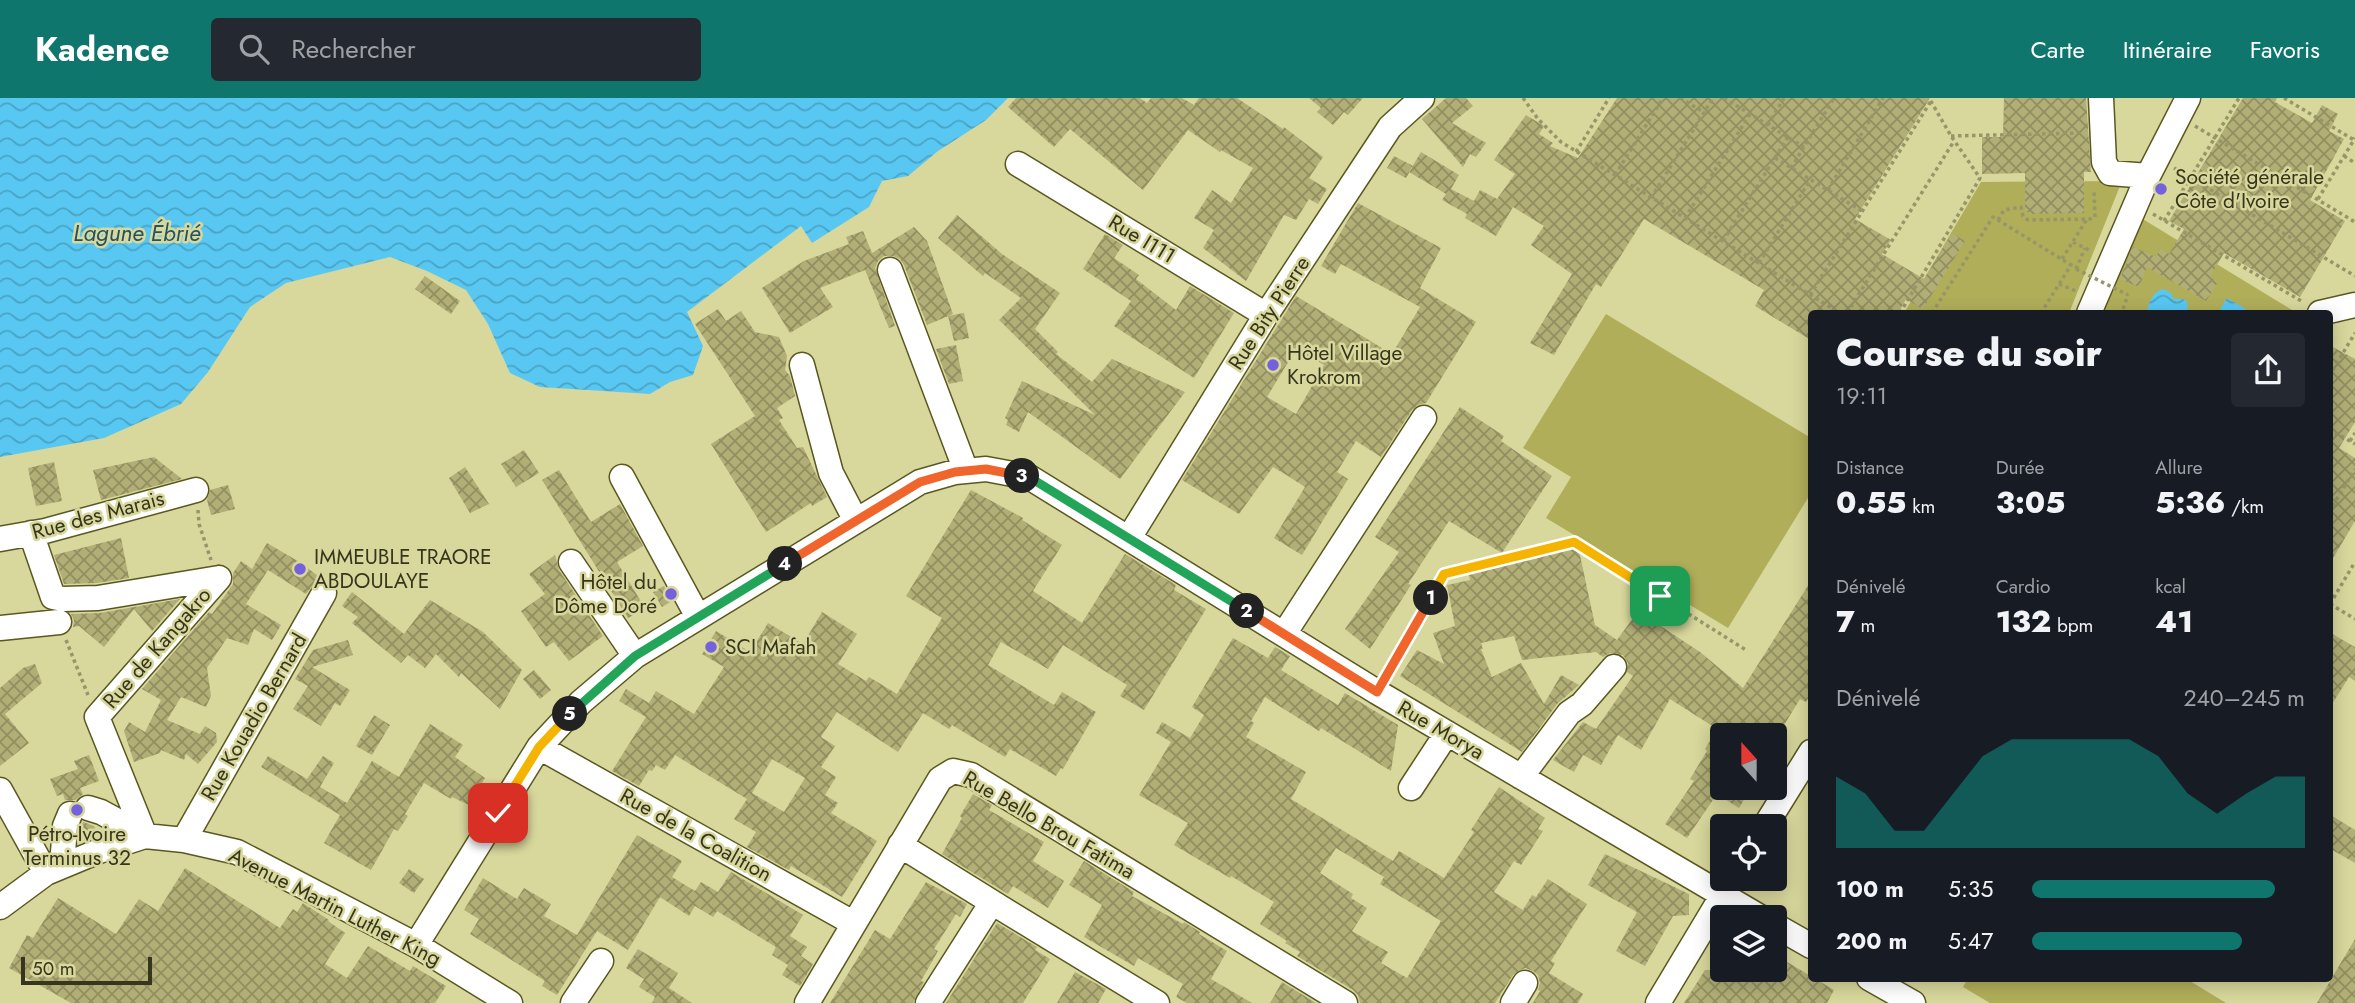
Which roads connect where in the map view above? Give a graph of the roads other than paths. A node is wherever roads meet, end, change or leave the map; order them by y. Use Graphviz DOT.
graph roads {
  1 [pos="1422,98"];
  2 [pos="2101,98"];
  3 [pos="2183,107"];
  4 [pos="1018,164"];
  5 [pos="2153,167"];
  6 [pos="890,270"];
  7 [pos="2355,305"];
  8 [pos="2090,310"];
  9 [pos="2333,310"];
  10 [pos="1266,315"];
  11 [pos="802,365"];
  12 [pos="1424,418"];
  13 [pos="966,471"];
  14 [pos="622,477"];
  15 [pos="196,489"];
  16 [pos="856,521"];
  17 [pos="31,533"];
  18 [pos="1129,538"];
  19 [pos="0,539"];
  20 [pos="571,562"];
  21 [pos="324,593"];
  22 [pos="698,617"];
  23 [pos="59,622"];
  24 [pos="0,628"];
  25 [pos="1284,634"];
  26 [pos="635,656"];
  27 [pos="1614,667"];
  28 [pos="1447,733"];
  29 [pos="539,747"];
  30 [pos="1808,757"];
  31 [pos="1521,777"];
  32 [pos="1411,788"];
  33 [pos="0,790"];
  34 [pos="1772,814"];
  35 [pos="145,836"];
  36 [pos="184,840"];
  37 [pos="900,845"];
  38 [pos="54,869"];
  39 [pos="1710,878"];
  40 [pos="1725,891"];
  41 [pos="1731,891"];
  42 [pos="1747,905"];
  43 [pos="998,906"];
  44 [pos="0,907"];
  45 [pos="853,923"];
  46 [pos="1787,932"];
  47 [pos="1808,944"];
  48 [pos="416,945"];
  49 [pos="600,961"];
  50 [pos="1876,982"];
  51 [pos="484,996"];
  52 [pos="510,1003"];
  53 [pos="573,1003"];
  54 [pos="807,1003"];
  55 [pos="928,1003"];
  56 [pos="1157,1003"];
  57 [pos="1345,1003"];
  58 [pos="1658,1003"];
  59 [pos="1913,1003"];
  1 -- 10 [label="street, Rue Bity Pierre"];
  2 -- 5 [label="street"];
  3 -- 5 [label="street"];
  4 -- 10 [label="street, Rue I111"];
  5 -- 8 [label="street"];
  6 -- 13 [label="street"];
  7 -- 9 [label="street"];
  10 -- 18 [label="street, Rue Bity Pierre"];
  11 -- 16 [label="street"];
  12 -- 25 [label="street"];
  13 -- 16 [label="street, Rue Morya"];
  13 -- 18 [label="street, Rue Morya"];
  14 -- 22 [label="street"];
  15 -- 17 [label="street, Rue des Marais"];
  16 -- 22 [label="street, Rue Morya"];
  17 -- 19 [label="street, Rue des Marais"];
  17 -- 35 [label="street, Rue de Kangakro"];
  18 -- 25 [label="street, Rue Morya"];
  20 -- 26 [label="street"];
  21 -- 36 [label="street, Rue Kouadio Bernard"];
  22 -- 26 [label="street, Rue Morya"];
  23 -- 24 [label="street"];
  25 -- 28 [label="street, Rue Morya"];
  26 -- 29 [label="street, Rue Morya"];
  27 -- 31 [label="street"];
  28 -- 31 [label="street, Rue Morya"];
  28 -- 32 [label="street"];
  29 -- 45 [label="street, Rue de la Coalition"];
  29 -- 48 [label="street, Rue Morya"];
  30 -- 34 [label="street"];
  31 -- 39 [label="street, Rue Morya"];
  33 -- 38 [label="street"];
  35 -- 36 [label="street, Avenue Martin Luther King"];
  35 -- 38 [label="street, Avenue Martin Luther King"];
  35 -- 38 [label="street"];
  36 -- 48 [label="street, Avenue Martin Luther King"];
  37 -- 43 [label="street"];
  37 -- 45 [label="street, Rue Bello Brou Fatima"];
  37 -- 57 [label="street, Rue Bello Brou Fatima"];
  38 -- 44 [label="street, Avenue Martin Luther King"];
  40 -- 58 [label="street"];
  41 -- 42 [label="street, Rue Morya"];
  43 -- 55 [label="street"];
  43 -- 56 [label="street"];
  45 -- 54 [label="street, Rue Bello Brou Fatima"];
  46 -- 47 [label="street"];
  48 -- 51 [label="street, Avenue Martin Luther King"];
  49 -- 53 [label="street"];
  50 -- 59 [label="street"];
  51 -- 52 [label="street, Avenue Martin Luther King"];
}
